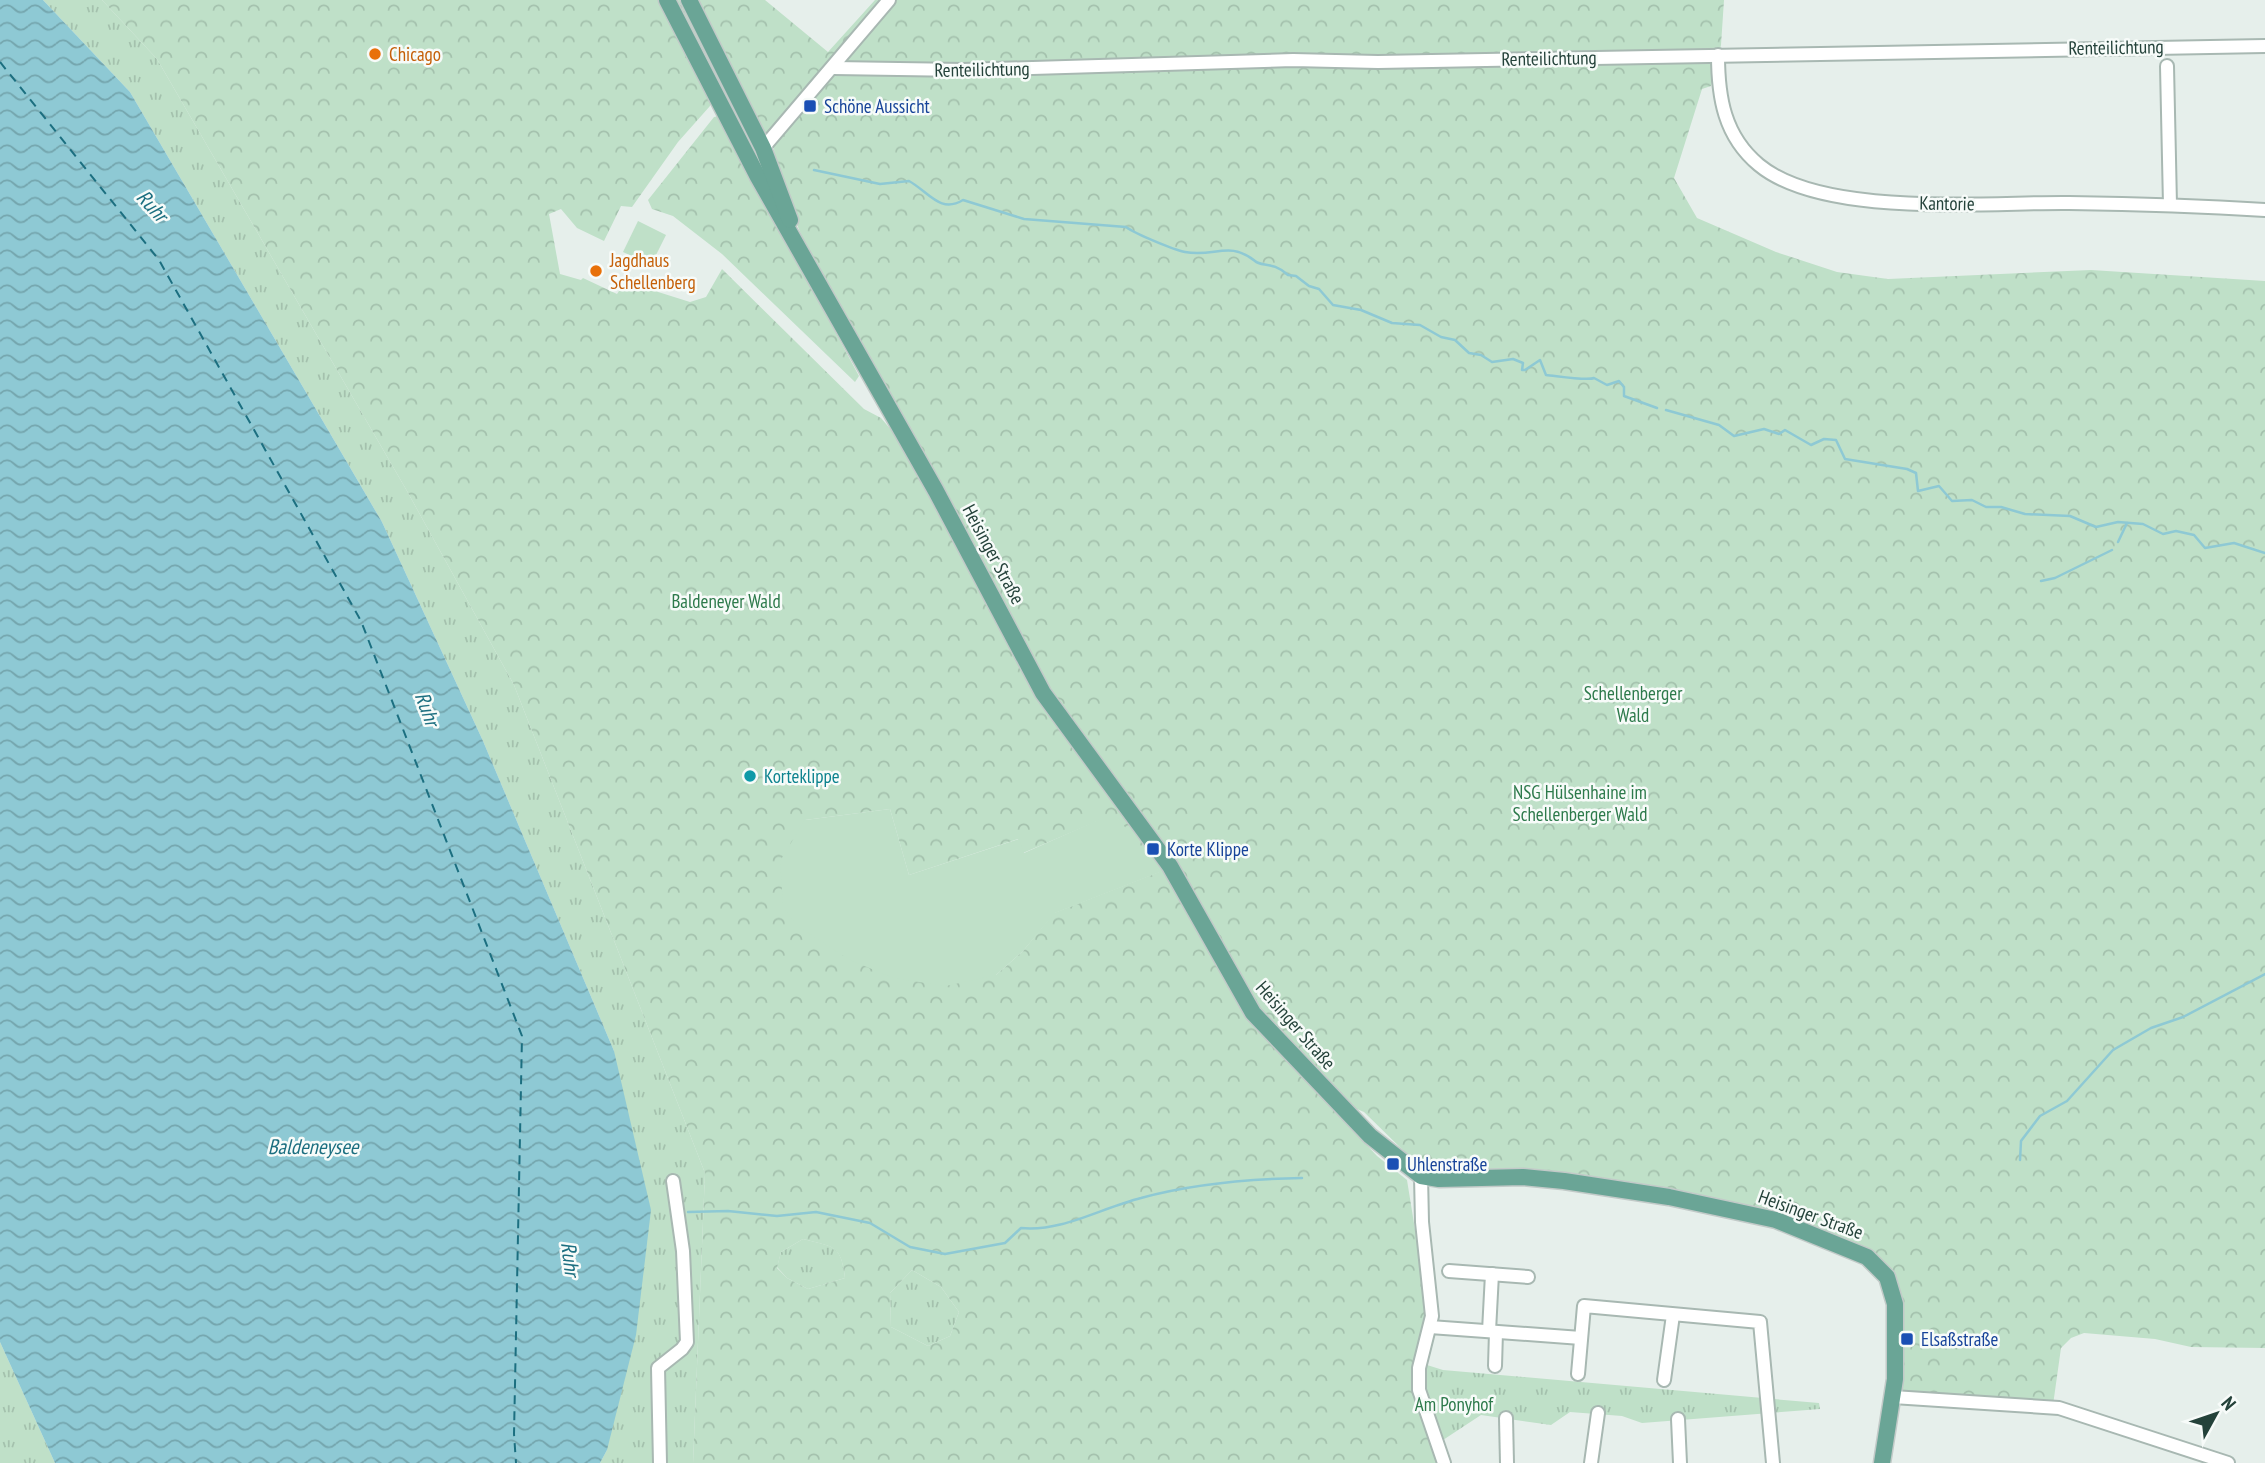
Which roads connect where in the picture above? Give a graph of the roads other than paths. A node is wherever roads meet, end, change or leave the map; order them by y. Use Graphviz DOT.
graph roads {
  1 [pos="667,0"];
  2 [pos="689,0"];
  3 [pos="889,0"];
  4 [pos="2265,46"];
  5 [pos="1718,55"];
  6 [pos="2167,66"];
  7 [pos="834,68"];
  8 [pos="763,148"];
  9 [pos="748,159"];
  10 [pos="2170,205"];
  11 [pos="2265,210"];
  12 [pos="804,261"];
  13 [pos="1421,1176"];
  14 [pos="673,1181"];
  15 [pos="1449,1271"];
  16 [pos="1492,1274"];
  17 [pos="1528,1277"];
  18 [pos="1673,1315"];
  19 [pos="1430,1327"];
  20 [pos="1492,1331"];
  21 [pos="1581,1338"];
  22 [pos="1495,1366"];
  23 [pos="1578,1374"];
  24 [pos="1664,1380"];
  25 [pos="1893,1397"];
  26 [pos="1598,1413"];
  27 [pos="1506,1418"];
  28 [pos="1678,1419"];
  29 [pos="660,1463"];
  30 [pos="1444,1463"];
  31 [pos="1507,1463"];
  32 [pos="1591,1463"];
  33 [pos="1680,1463"];
  34 [pos="1773,1463"];
  35 [pos="1882,1463"];
  36 [pos="2228,1463"];
  1 -- 9 [label="main road, Heisinger Straße"];
  2 -- 8 [label="main road, Heisinger Straße"];
  3 -- 7 [label="street"];
  4 -- 5 [label="street, Renteilichtung"];
  5 -- 7 [label="street, Renteilichtung"];
  5 -- 10 [label="street, Kantorie"];
  6 -- 10 [label="street, Renteilichtung"];
  7 -- 8 [label="street"];
  8 -- 9 [label="main road"];
  8 -- 12 [label="main road, Heisinger Straße"];
  9 -- 12 [label="main road, Heisinger Straße"];
  10 -- 11 [label="street, Kantorie"];
  12 -- 13 [label="main road, Heisinger Straße"];
  13 -- 19 [label="street"];
  13 -- 25 [label="main road, Heisinger Straße"];
  14 -- 29 [label="street"];
  15 -- 16 [label="street"];
  16 -- 17 [label="street"];
  16 -- 20 [label="street"];
  18 -- 21 [label="street"];
  18 -- 24 [label="street"];
  18 -- 34 [label="street"];
  19 -- 20 [label="street"];
  19 -- 30 [label="street"];
  20 -- 21 [label="street"];
  20 -- 22 [label="street"];
  21 -- 23 [label="street"];
  25 -- 35 [label="main road, Heisinger Straße"];
  25 -- 36 [label="street"];
  26 -- 32 [label="street"];
  27 -- 31 [label="street"];
  28 -- 33 [label="street"];
}
